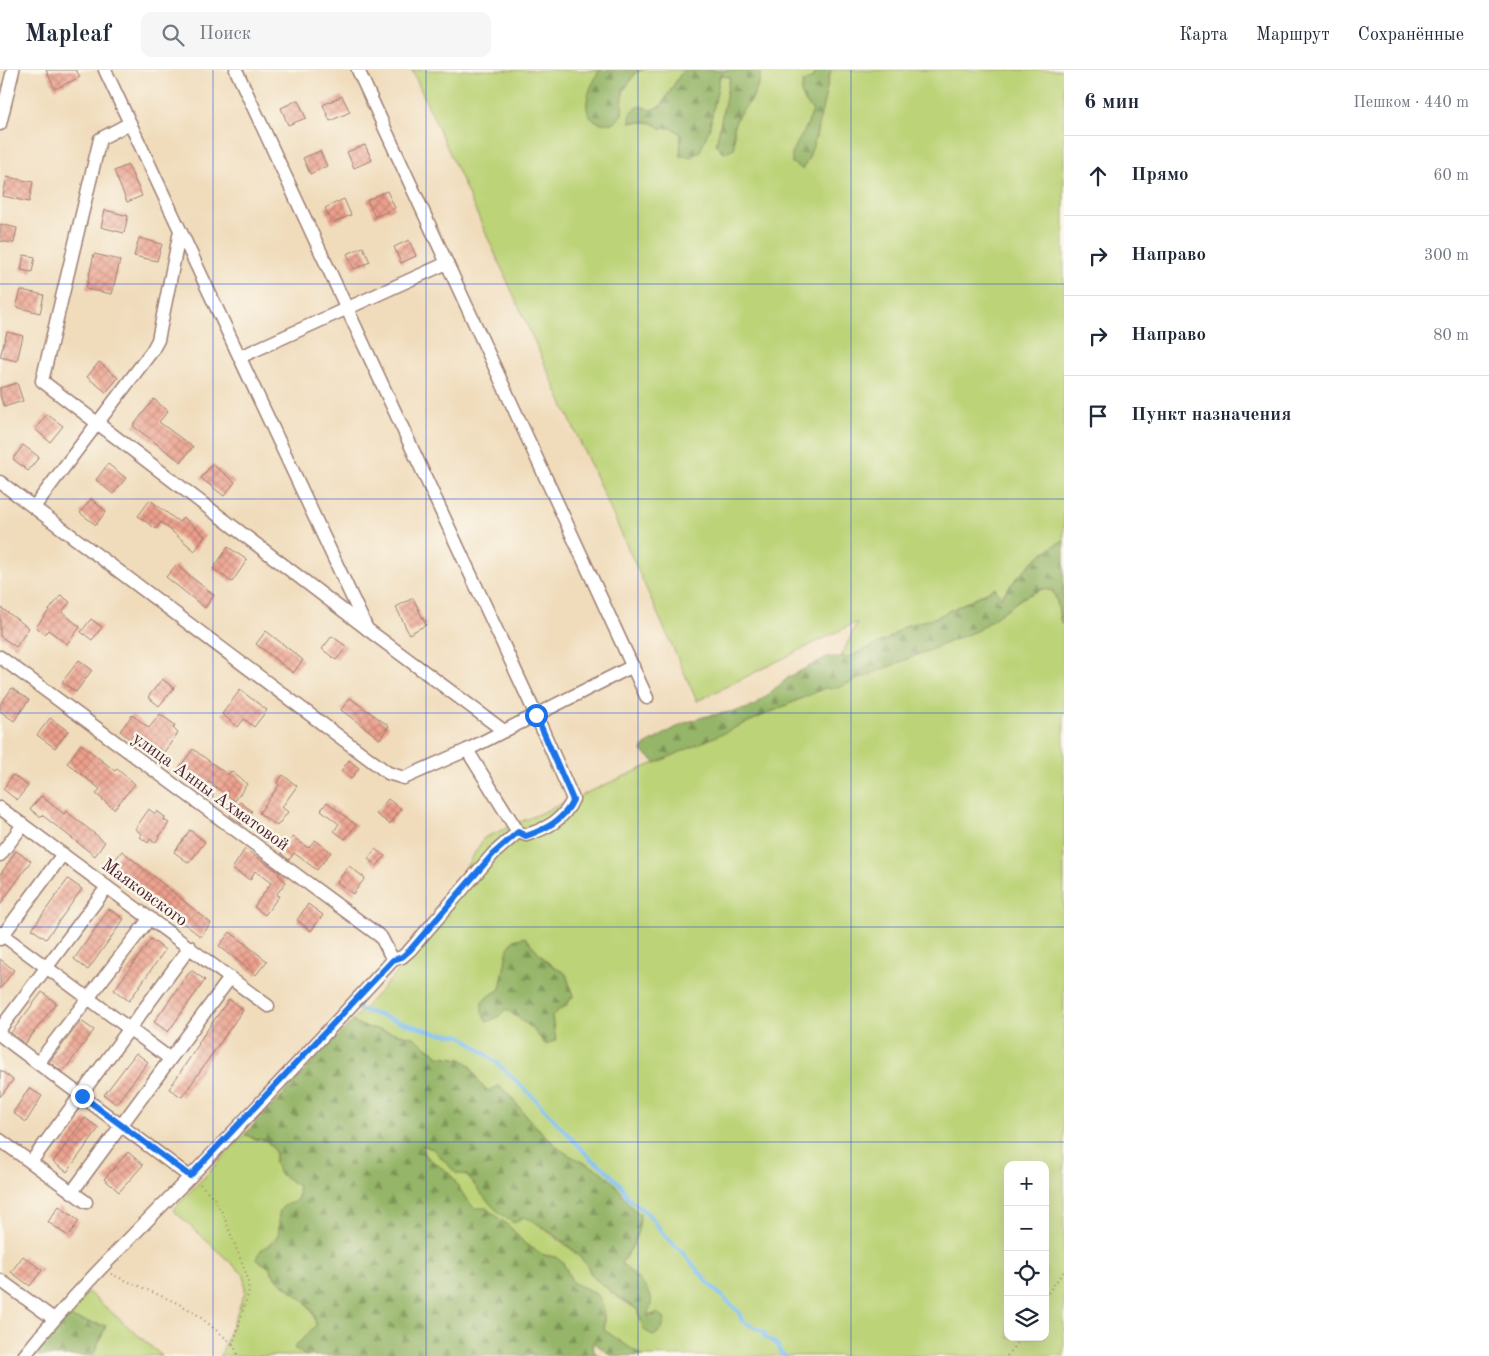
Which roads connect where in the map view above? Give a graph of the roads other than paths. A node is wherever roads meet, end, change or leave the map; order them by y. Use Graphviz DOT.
graph roads {
  1 [pos="13,70"];
  2 [pos="105,70"];
  3 [pos="236,70"];
  4 [pos="358,70"];
  5 [pos="130,123"];
  6 [pos="0,124"];
  7 [pos="180,231"];
  8 [pos="447,262"];
  9 [pos="347,309"];
  10 [pos="240,357"];
  11 [pos="98,424"];
  12 [pos="0,482"];
  13 [pos="34,507"];
  14 [pos="367,629"];
  15 [pos="0,657"];
  16 [pos="632,666"];
  17 [pos="647,698"];
  18 [pos="536,715"];
  19 [pos="504,731"];
  20 [pos="467,750"];
  21 [pos="0,808"];
  22 [pos="23,825"];
  23 [pos="518,832"];
  24 [pos="63,854"];
  25 [pos="0,855"];
  26 [pos="107,887"];
  27 [pos="150,918"];
  28 [pos="1,936"];
  29 [pos="190,947"];
  30 [pos="393,960"];
  31 [pos="47,967"];
  32 [pos="230,978"];
  33 [pos="88,997"];
  34 [pos="268,1006"];
  35 [pos="130,1028"];
  36 [pos="0,1029"];
  37 [pos="0,1035"];
  38 [pos="170,1058"];
  39 [pos="38,1063"];
  40 [pos="82,1096"];
  41 [pos="122,1125"];
  42 [pos="0,1140"];
  43 [pos="32,1162"];
  44 [pos="190,1176"];
  45 [pos="72,1192"];
  46 [pos="86,1202"];
  47 [pos="0,1280"];
  48 [pos="54,1319"];
  49 [pos="24,1356"];
  1 -- 6 [label="street"];
  2 -- 5 [label="street"];
  3 -- 9 [label="street"];
  4 -- 8 [label="street"];
  5 -- 7 [label="street"];
  5 -- 11 [label="street"];
  7 -- 10 [label="street"];
  7 -- 11 [label="street"];
  8 -- 9 [label="street"];
  8 -- 16 [label="street"];
  9 -- 10 [label="street"];
  9 -- 18 [label="street"];
  10 -- 14 [label="street"];
  11 -- 13 [label="street"];
  11 -- 14 [label="street"];
  12 -- 13 [label="street"];
  13 -- 20 [label="street"];
  14 -- 19 [label="street"];
  15 -- 30 [label="street, улица Анны Ахматовой"];
  16 -- 17 [label="street"];
  16 -- 18 [label="street"];
  18 -- 19 [label="street"];
  18 -- 23 [label="street"];
  19 -- 20 [label="street"];
  20 -- 23 [label="street"];
  21 -- 22 [label="street, Маяковского"];
  22 -- 24 [label="street, Маяковского"];
  22 -- 25 [label="street"];
  23 -- 30 [label="street"];
  24 -- 26 [label="street, Маяковского"];
  24 -- 28 [label="street"];
  26 -- 27 [label="street, Маяковского"];
  26 -- 31 [label="street"];
  27 -- 29 [label="street, Маяковского"];
  27 -- 33 [label="street"];
  28 -- 31 [label="street"];
  29 -- 32 [label="street, Маяковского"];
  29 -- 35 [label="street"];
  30 -- 44 [label="street"];
  31 -- 33 [label="street"];
  31 -- 36 [label="street"];
  32 -- 34 [label="street, Маяковского"];
  32 -- 38 [label="street"];
  33 -- 35 [label="street"];
  33 -- 39 [label="street"];
  35 -- 38 [label="street"];
  35 -- 40 [label="street"];
  37 -- 39 [label="street"];
  38 -- 41 [label="street"];
  39 -- 40 [label="street"];
  40 -- 41 [label="street"];
  40 -- 43 [label="street"];
  41 -- 44 [label="street"];
  41 -- 45 [label="street"];
  42 -- 43 [label="street"];
  43 -- 45 [label="street"];
  44 -- 48 [label="street"];
  45 -- 46 [label="street"];
  47 -- 48 [label="street"];
  48 -- 49 [label="street"];
}
